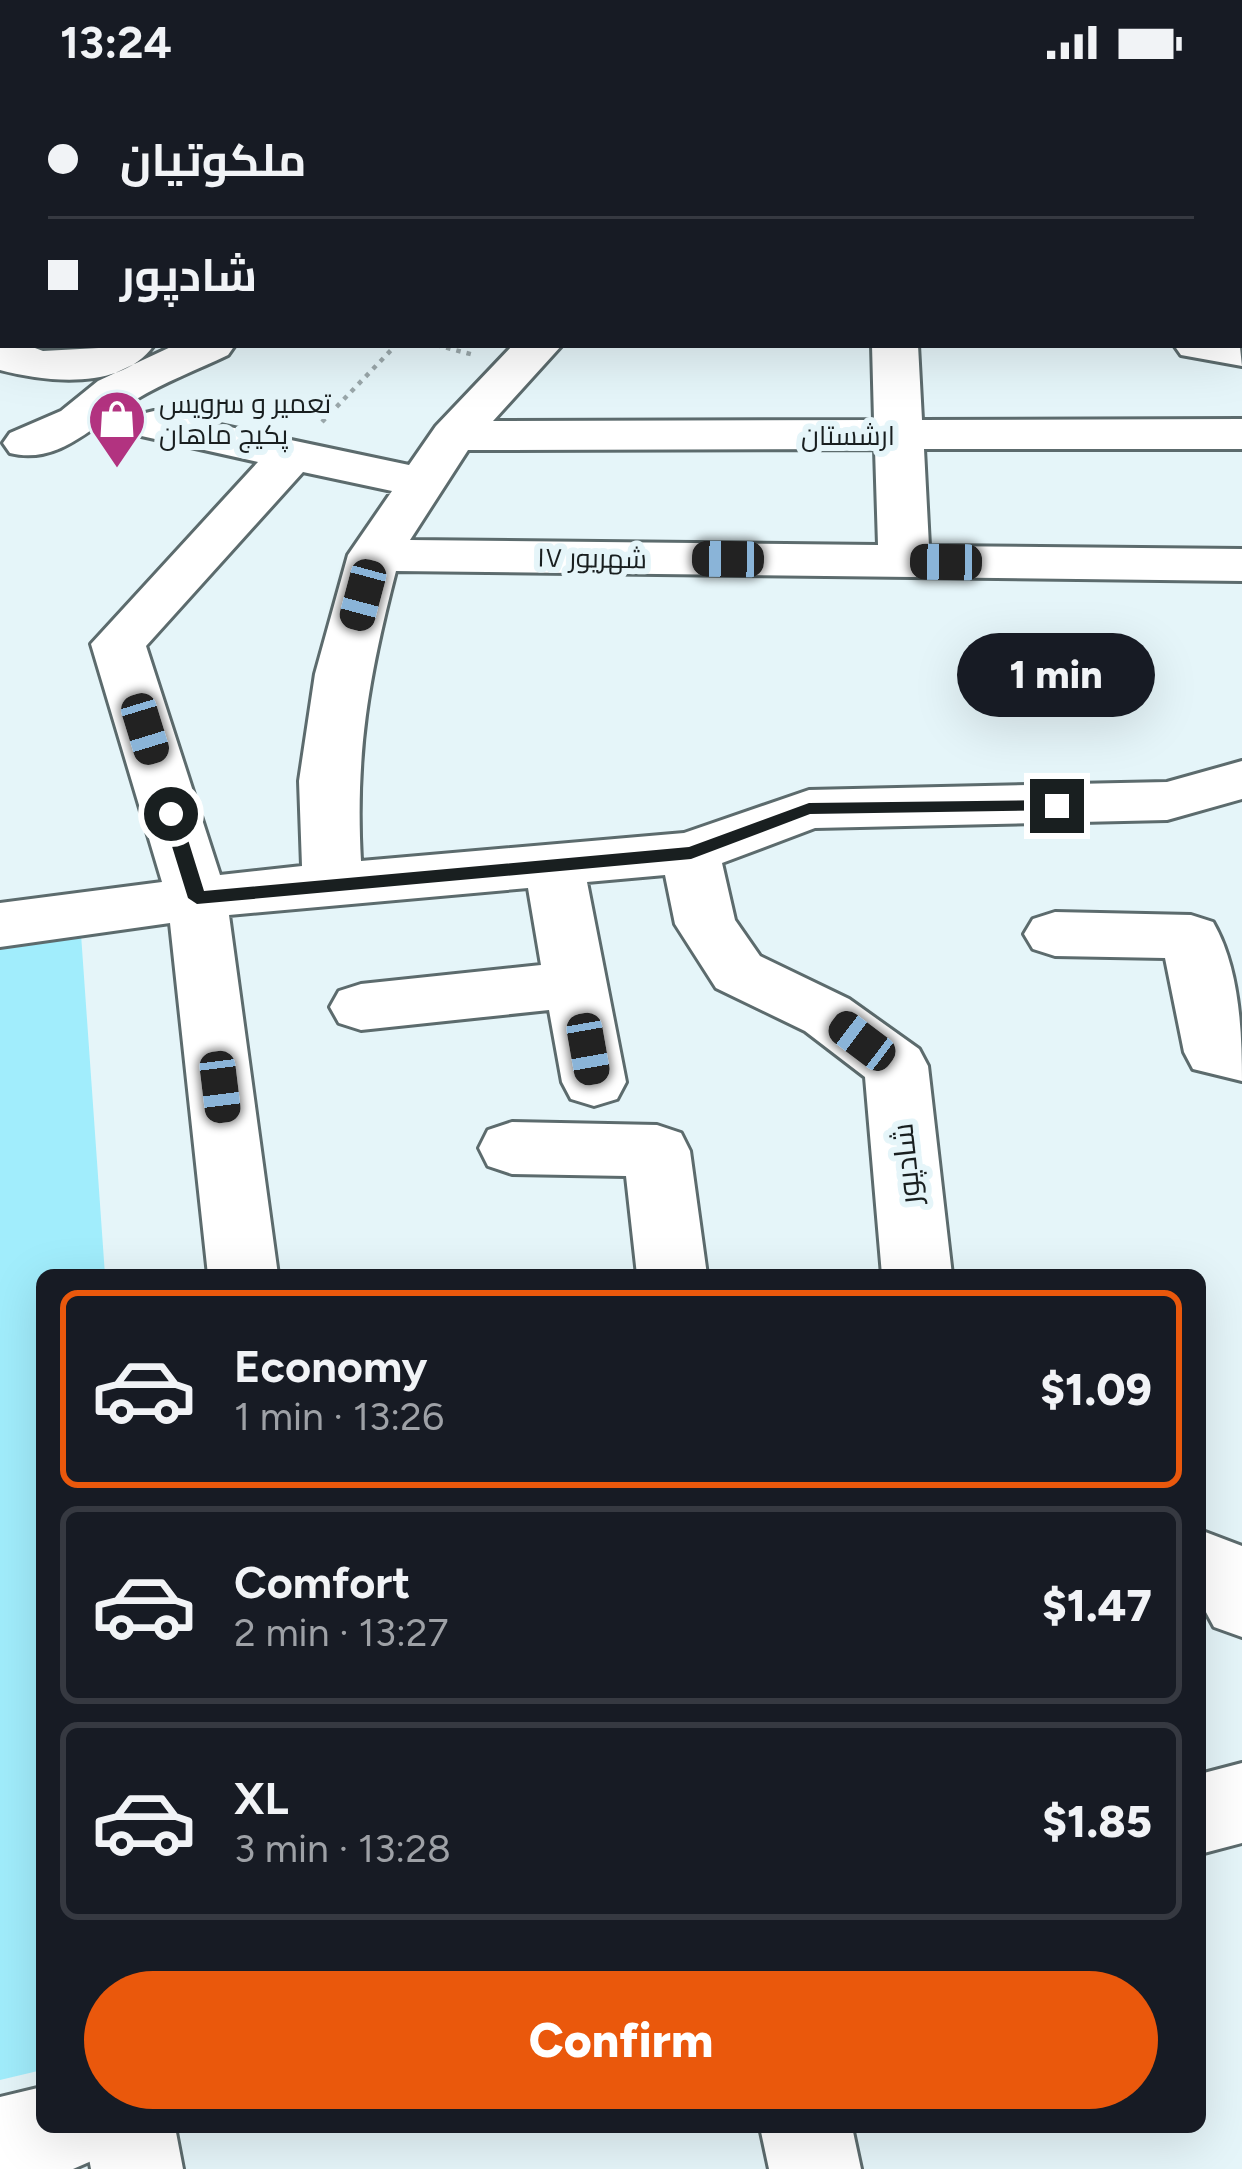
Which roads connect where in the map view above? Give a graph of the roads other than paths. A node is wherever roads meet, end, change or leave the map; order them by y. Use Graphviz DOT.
graph roads {
  1 [pos="5,348"];
  2 [pos="206,348"];
  3 [pos="536,348"];
  4 [pos="895,348"];
  5 [pos="120,351"];
  6 [pos="0,395"];
  7 [pos="154,425"];
  8 [pos="38,431"];
  9 [pos="1242,434"];
  10 [pos="897,435"];
  11 [pos="454,436"];
  12 [pos="292,454"];
  13 [pos="1,484"];
  14 [pos="399,520"];
  15 [pos="904,561"];
  16 [pos="1242,565"];
  17 [pos="1242,780"];
  18 [pos="691,853"];
  19 [pos="554,865"];
  20 [pos="332,885"];
  21 [pos="197,898"];
  22 [pos="0,925"];
  23 [pos="1055,934"];
  24 [pos="576,985"];
  25 [pos="361,1006"];
  26 [pos="1242,1057"];
  27 [pos="594,1082"];
  28 [pos="512,1148"];
  29 [pos="242,1269"];
  30 [pos="671,1269"];
  31 [pos="916,1269"];
  32 [pos="1206,1567"];
  33 [pos="1242,1602"];
  34 [pos="1242,1803"];
  35 [pos="1206,1812"];
  36 [pos="40,2133"];
  37 [pos="131,2133"];
  38 [pos="807,2133"];
  39 [pos="0,2143"];
  40 [pos="137,2169"];
  41 [pos="815,2169"];
  1 -- 5 [label="street"];
  2 -- 8 [label="street"];
  3 -- 11 [label="street"];
  4 -- 10 [label="street"];
  5 -- 8 [label="street"];
  6 -- 8 [label="street"];
  7 -- 12 [label="street, ۱۷ شهریور"];
  8 -- 13 [label="street"];
  9 -- 10 [label="street, ارشستان"];
  10 -- 11 [label="street, ارشستان"];
  10 -- 15 [label="street"];
  11 -- 14 [label="street"];
  12 -- 14 [label="street, ۱۷ شهریور"];
  12 -- 21 [label="street"];
  14 -- 15 [label="street, ۱۷ شهریور"];
  14 -- 20 [label="street"];
  15 -- 16 [label="street, ۱۷ شهریور"];
  17 -- 18 [label="street"];
  18 -- 19 [label="street"];
  18 -- 31 [label="street, شادپور"];
  19 -- 20 [label="street"];
  19 -- 24 [label="street"];
  20 -- 21 [label="street"];
  21 -- 22 [label="street"];
  21 -- 29 [label="street"];
  23 -- 26 [label="street"];
  24 -- 25 [label="street"];
  24 -- 27 [label="street"];
  28 -- 30 [label="street"];
  32 -- 33 [label="street"];
  34 -- 35 [label="street"];
  36 -- 39 [label="street"];
  37 -- 40 [label="street"];
  38 -- 41 [label="street"];
}
